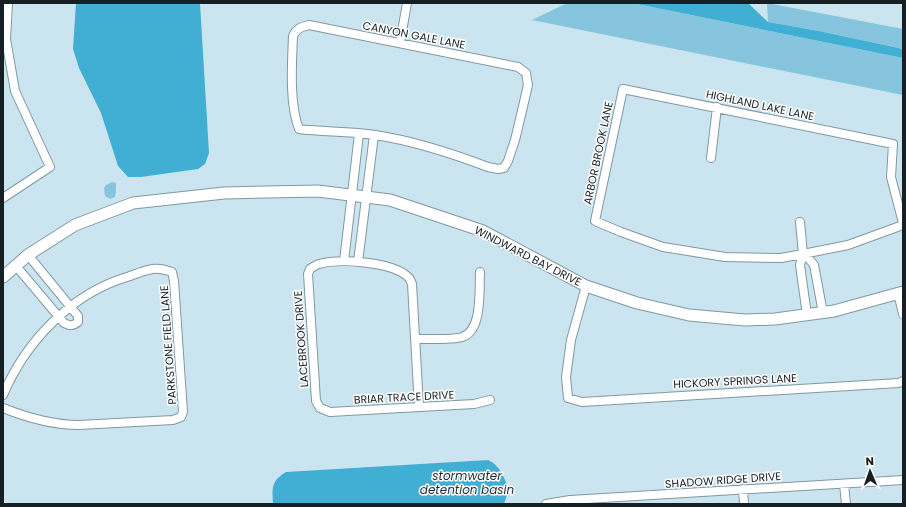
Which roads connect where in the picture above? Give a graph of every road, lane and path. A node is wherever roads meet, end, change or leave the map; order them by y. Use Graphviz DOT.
graph roads {
  1 [pos="8,3"];
  2 [pos="407,3"];
  3 [pos="400,43"];
  4 [pos="623,89"];
  5 [pos="717,107"];
  6 [pos="359,134"];
  7 [pos="374,135"];
  8 [pos="711,158"];
  9 [pos="352,195"];
  10 [pos="366,197"];
  11 [pos="3,198"];
  12 [pos="800,222"];
  13 [pos="903,224"];
  14 [pos="803,254"];
  15 [pos="28,255"];
  16 [pos="344,261"];
  17 [pos="358,262"];
  18 [pos="16,266"];
  19 [pos="480,272"];
  20 [pos="3,277"];
  21 [pos="586,286"];
  22 [pos="900,293"];
  23 [pos="70,306"];
  24 [pos="823,313"];
  25 [pos="903,314"];
  26 [pos="807,315"];
  27 [pos="59,316"];
  28 [pos="415,340"];
  29 [pos="903,381"];
  30 [pos="3,395"];
  31 [pos="490,400"];
  32 [pos="419,407"];
  33 [pos="3,408"];
  34 [pos="320,408"];
  35 [pos="903,480"];
  36 [pos="844,484"];
  37 [pos="743,489"];
  38 [pos="648,500"];
  39 [pos="546,504"];
  40 [pos="744,504"];
  41 [pos="846,504"];
  1 -- 11 [label="street"];
  2 -- 3 [label="street"];
  3 -- 6 [label="street, CANYON GALE LANE"];
  3 -- 7 [label="street, CANYON GALE LANE"];
  4 -- 5 [label="street, HIGHLAND LAKE LANE"];
  4 -- 14 [label="street, ARBOR BROOK LANE"];
  5 -- 8 [label="street"];
  5 -- 13 [label="street, HIGHLAND LAKE LANE"];
  6 -- 7 [label="street"];
  6 -- 9 [label="street"];
  7 -- 10 [label="street"];
  9 -- 10 [label="street, WINDWARD BAY DRIVE"];
  9 -- 15 [label="street, WINDWARD BAY DRIVE"];
  9 -- 16 [label="street"];
  10 -- 17 [label="street"];
  10 -- 21 [label="street, WINDWARD BAY DRIVE"];
  12 -- 14 [label="street"];
  13 -- 14 [label="street"];
  14 -- 24 [label="street"];
  14 -- 26 [label="street"];
  15 -- 18 [label="street, WINDWARD BAY DRIVE"];
  15 -- 23 [label="street"];
  16 -- 17 [label="street"];
  16 -- 34 [label="street, LACEBROOK DRIVE"];
  17 -- 28 [label="street"];
  18 -- 20 [label="street, WINDWARD BAY DRIVE"];
  18 -- 27 [label="street"];
  19 -- 28 [label="street"];
  21 -- 26 [label="street, WINDWARD BAY DRIVE"];
  21 -- 29 [label="street, HICKORY SPRINGS LANE"];
  22 -- 24 [label="street, WINDWARD BAY DRIVE"];
  22 -- 25 [label="street"];
  23 -- 27 [label="street"];
  23 -- 27 [label="street"];
  23 -- 33 [label="street, PARKSTONE FIELD LANE"];
  24 -- 26 [label="street, WINDWARD BAY DRIVE"];
  27 -- 30 [label="street"];
  28 -- 32 [label="street"];
  31 -- 32 [label="street, BRIAR TRACE DRIVE"];
  32 -- 34 [label="street, BRIAR TRACE DRIVE"];
  35 -- 36 [label="street, SHADOW RIDGE DRIVE"];
  36 -- 37 [label="street, SHADOW RIDGE DRIVE"];
  36 -- 41 [label="street"];
  37 -- 38 [label="street, SHADOW RIDGE DRIVE"];
  37 -- 40 [label="street"];
  38 -- 39 [label="street, SHADOW RIDGE DRIVE"];
}
